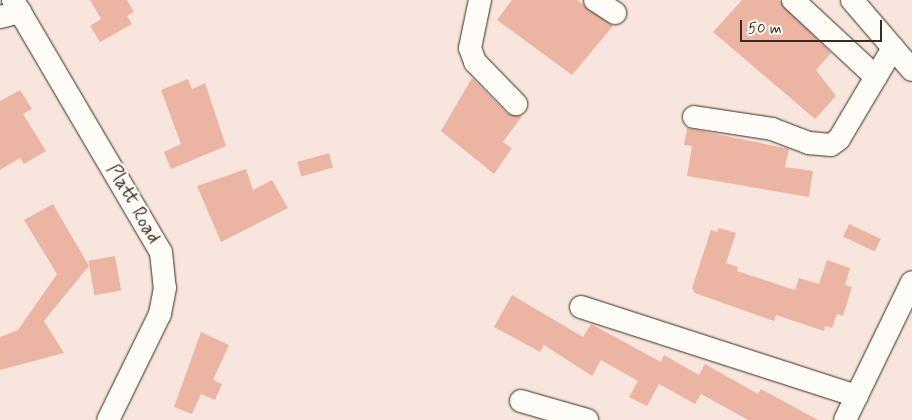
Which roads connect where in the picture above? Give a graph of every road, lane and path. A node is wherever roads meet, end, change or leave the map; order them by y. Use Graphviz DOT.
graph roads {
  1 [pos="480,0"];
  2 [pos="595,0"];
  3 [pos="793,0"];
  4 [pos="852,0"];
  5 [pos="11,10"];
  6 [pos="615,13"];
  7 [pos="893,48"];
  8 [pos="912,70"];
  9 [pos="876,77"];
  10 [pos="516,104"];
  11 [pos="694,118"];
  12 [pos="912,282"];
  13 [pos="581,307"];
  14 [pos="856,396"];
  15 [pos="521,401"];
  16 [pos="108,420"];
  17 [pos="588,420"];
  18 [pos="845,420"];
  1 -- 10 [label="street"];
  2 -- 6 [label="street"];
  3 -- 9 [label="street"];
  4 -- 7 [label="street"];
  5 -- 16 [label="street, Platt Road"];
  7 -- 8 [label="street"];
  7 -- 9 [label="street"];
  9 -- 11 [label="street"];
  12 -- 14 [label="street"];
  13 -- 14 [label="street"];
  14 -- 18 [label="street"];
  15 -- 17 [label="street"];
}
